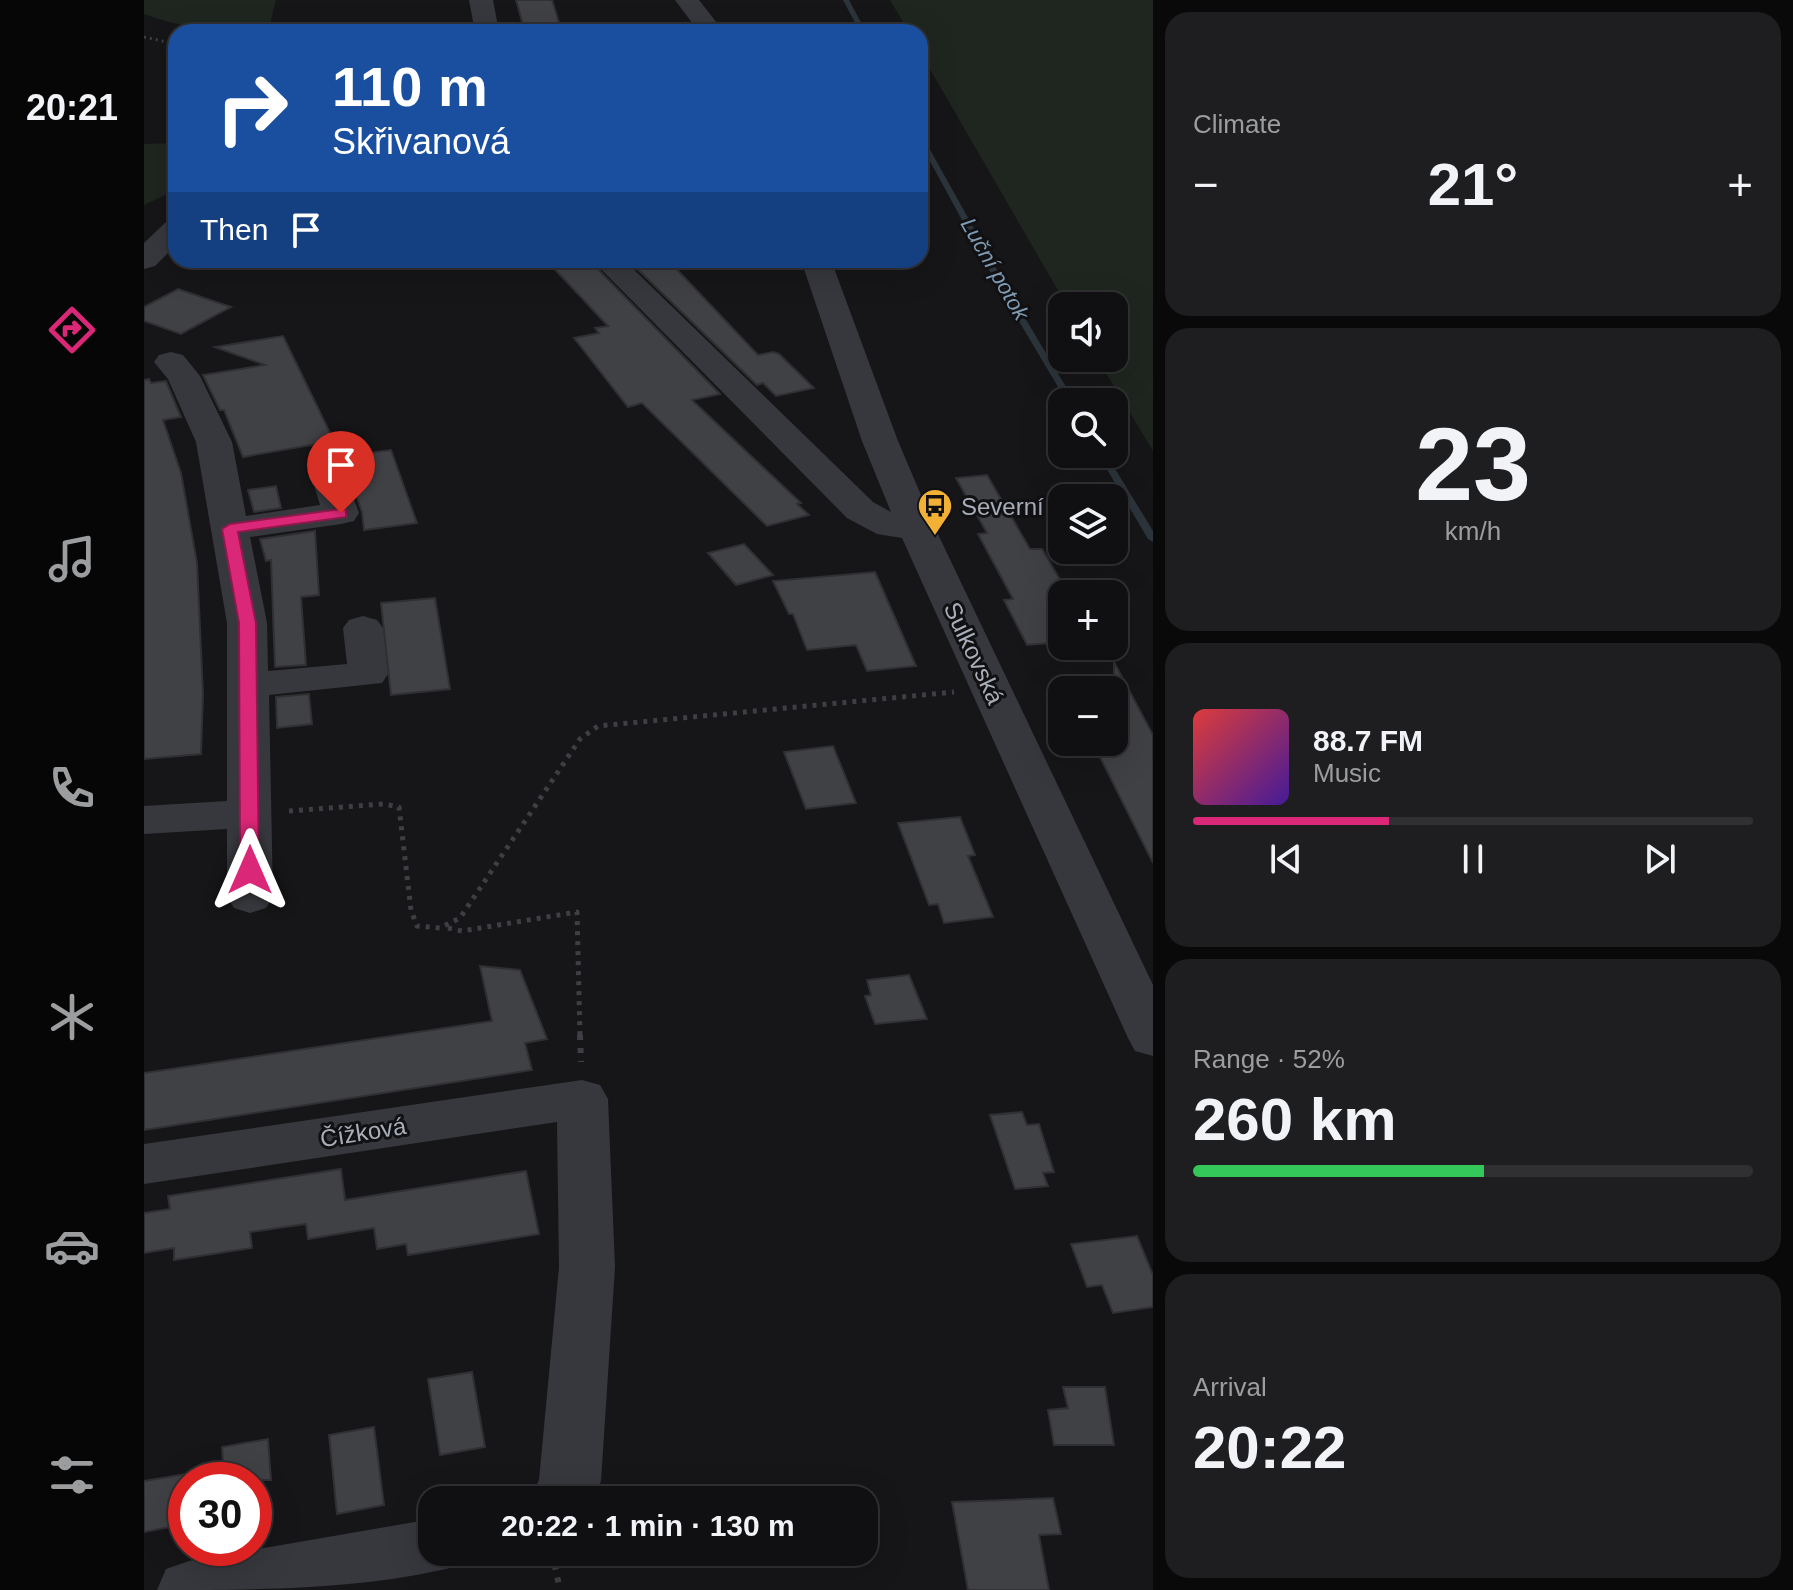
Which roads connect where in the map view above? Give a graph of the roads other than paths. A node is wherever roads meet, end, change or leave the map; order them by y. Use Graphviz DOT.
graph roads {
  1 [pos="481,0"];
  2 [pos="687,0"];
  3 [pos="486,24"];
  4 [pos="706,24"];
  5 [pos="168,236"];
  6 [pos="144,260"];
  7 [pos="615,268"];
  8 [pos="819,268"];
  9 [pos="153,358"];
  10 [pos="330,478"];
  11 [pos="916,528"];
  12 [pos="230,529"];
  13 [pos="363,628"];
  14 [pos="248,685"];
  15 [pos="249,814"];
  16 [pos="144,820"];
  17 [pos="250,897"];
  18 [pos="1153,1038"];
  19 [pos="144,1164"];
  20 [pos="568,1486"];
  21 [pos="418,1549"];
  22 [pos="189,1590"];
  1 -- 3 [label="street"];
  2 -- 4 [label="street"];
  5 -- 6 [label="street"];
  7 -- 11 [label="street"];
  8 -- 11 [label="street, Sulkovská"];
  9 -- 12 [label="street"];
  10 -- 12 [label="street"];
  11 -- 18 [label="street, Sulkovská"];
  12 -- 14 [label="street"];
  13 -- 14 [label="street"];
  14 -- 15 [label="street"];
  15 -- 16 [label="street"];
  15 -- 17 [label="street"];
  19 -- 20 [label="street, Čížková"];
  21 -- 22 [label="street"];
}
